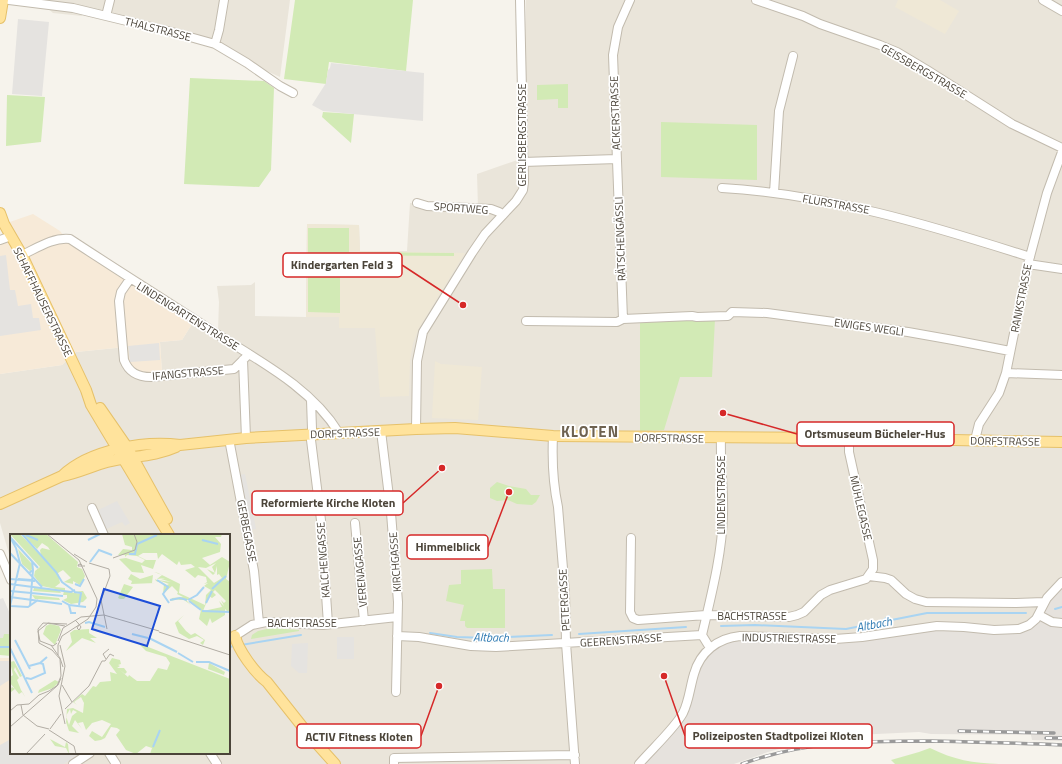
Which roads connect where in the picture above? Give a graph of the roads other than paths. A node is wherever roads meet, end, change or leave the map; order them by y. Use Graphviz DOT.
graph roads {
  1 [pos="3,0"];
  2 [pos="9,0"];
  3 [pos="110,0"];
  4 [pos="224,0"];
  5 [pos="520,0"];
  6 [pos="630,0"];
  7 [pos="756,0"];
  8 [pos="1043,0"];
  9 [pos="1054,3"];
  10 [pos="1062,11"];
  11 [pos="106,16"];
  12 [pos="0,18"];
  13 [pos="215,44"];
  14 [pos="793,56"];
  15 [pos="293,93"];
  16 [pos="1062,148"];
  17 [pos="1062,152"];
  18 [pos="617,159"];
  19 [pos="523,162"];
  20 [pos="722,188"];
  21 [pos="774,194"];
  22 [pos="417,203"];
  23 [pos="0,213"];
  24 [pos="503,215"];
  25 [pos="10,236"];
  26 [pos="0,240"];
  27 [pos="22,255"];
  28 [pos="1029,261"];
  29 [pos="1062,269"];
  30 [pos="130,279"];
  31 [pos="623,319"];
  32 [pos="526,321"];
  33 [pos="1010,351"];
  34 [pos="246,357"];
  35 [pos="1006,374"];
  36 [pos="1062,376"];
  37 [pos="311,400"];
  38 [pos="416,429"];
  39 [pos="381,431"];
  40 [pos="311,434"];
  41 [pos="339,434"];
  42 [pos="553,436"];
  43 [pos="246,438"];
  44 [pos="721,438"];
  45 [pos="848,438"];
  46 [pos="229,439"];
  47 [pos="975,440"];
  48 [pos="1062,442"];
  49 [pos="180,445"];
  50 [pos="122,448"];
  51 [pos="150,454"];
  52 [pos="128,458"];
  53 [pos="143,475"];
  54 [pos="62,476"];
  55 [pos="0,504"];
  56 [pos="92,508"];
  57 [pos="355,523"];
  58 [pos="104,534"];
  59 [pos="168,534"];
  60 [pos="174,534"];
  61 [pos="631,538"];
  62 [pos="0,554"];
  63 [pos="869,576"];
  64 [pos="10,578"];
  65 [pos="1062,582"];
  66 [pos="1044,602"];
  67 [pos="706,615"];
  68 [pos="1038,615"];
  69 [pos="397,618"];
  70 [pos="364,621"];
  71 [pos="259,623"];
  72 [pos="1062,623"];
  73 [pos="328,624"];
  74 [pos="702,635"];
  75 [pos="397,636"];
  76 [pos="238,640"];
  77 [pos="566,643"];
  78 [pos="710,648"];
  79 [pos="396,692"];
  80 [pos="88,754"];
  81 [pos="110,754"];
  82 [pos="211,754"];
  83 [pos="575,760"];
  84 [pos="394,761"];
  85 [pos="422,761"];
  86 [pos="72,764"];
  87 [pos="116,764"];
  88 [pos="217,764"];
  89 [pos="335,764"];
  90 [pos="639,764"];
  1 -- 12 [label="main road"];
  2 -- 11 [label="street, THALSTRASSE"];
  3 -- 11 [label="street"];
  4 -- 13 [label="street"];
  5 -- 19 [label="street, GERLISBERGSTRASSE"];
  6 -- 18 [label="street, ACKERSTRASSE"];
  7 -- 16 [label="street, GEISSBERGSTRASSE"];
  8 -- 9 [label="street"];
  9 -- 10 [label="street"];
  11 -- 13 [label="street, THALSTRASSE"];
  13 -- 15 [label="street, THALSTRASSE"];
  14 -- 21 [label="street"];
  17 -- 28 [label="street, RANKSTRASSE"];
  18 -- 19 [label="street, ACKERSTRASSE"];
  18 -- 31 [label="street, RÄTSCHENGÄSSLI"];
  19 -- 24 [label="street, GERLISBERGSTRASSE"];
  20 -- 21 [label="street, FLURSTRASSE"];
  21 -- 28 [label="street, FLURSTRASSE"];
  22 -- 24 [label="street, SPORTWEG"];
  23 -- 25 [label="main road, SCHAFFHAUSERSTRASSE"];
  24 -- 38 [label="street, GERLISBERGSTRASSE"];
  25 -- 26 [label="street"];
  25 -- 27 [label="main road, SCHAFFHAUSERSTRASSE"];
  27 -- 30 [label="street, LINDENGARTENSTRASSE"];
  27 -- 50 [label="main road, SCHAFFHAUSERSTRASSE"];
  28 -- 29 [label="street, FLURSTRASSE"];
  28 -- 33 [label="street, RANKSTRASSE"];
  30 -- 34 [label="street, LINDENGARTENSTRASSE"];
  30 -- 34 [label="street, IFANGSTRASSE"];
  31 -- 32 [label="street"];
  31 -- 33 [label="street, EWIGES WEGLI"];
  33 -- 35 [label="street, RANKSTRASSE"];
  34 -- 37 [label="street, LINDENGARTENSTRASSE"];
  34 -- 43 [label="street"];
  35 -- 36 [label="street"];
  35 -- 47 [label="street, RANKSTRASSE"];
  37 -- 40 [label="street, KALCHENGASSE"];
  37 -- 41 [label="street, LINDENGARTENSTRASSE"];
  38 -- 39 [label="main road, DORFSTRASSE"];
  38 -- 42 [label="main road, DORFSTRASSE"];
  39 -- 41 [label="main road, DORFSTRASSE"];
  39 -- 69 [label="street, KIRCHGASSE"];
  40 -- 41 [label="main road, DORFSTRASSE"];
  40 -- 43 [label="main road, DORFSTRASSE"];
  40 -- 73 [label="street, KALCHENGASSE"];
  42 -- 44 [label="main road, DORFSTRASSE"];
  42 -- 77 [label="street, PETERGASSE"];
  43 -- 46 [label="main road, DORFSTRASSE"];
  44 -- 45 [label="main road, DORFSTRASSE"];
  44 -- 67 [label="street, LINDENSTRASSE"];
  45 -- 47 [label="main road, DORFSTRASSE"];
  45 -- 63 [label="street, MÜHLEGASSE"];
  46 -- 49 [label="main road, DORFSTRASSE"];
  46 -- 71 [label="street, GERBEGASSE"];
  47 -- 48 [label="main road, DORFSTRASSE"];
  49 -- 50 [label="main road, DORFSTRASSE"];
  49 -- 51 [label="main road, DORFSTRASSE"];
  50 -- 52 [label="main road, SCHAFFHAUSERSTRASSE"];
  50 -- 54 [label="main road, DORFSTRASSE"];
  51 -- 52 [label="main road, DORFSTRASSE"];
  51 -- 53 [label="main road"];
  52 -- 53 [label="main road, SCHAFFHAUSERSTRASSE"];
  52 -- 54 [label="main road, DORFSTRASSE"];
  52 -- 59 [label="main road, SCHAFFHAUSERSTRASSE"];
  53 -- 60 [label="main road, SCHAFFHAUSERSTRASSE"];
  54 -- 55 [label="main road"];
  56 -- 58 [label="street"];
  57 -- 70 [label="street, VERENAGASSE"];
  61 -- 67 [label="street, BACHSTRASSE"];
  62 -- 64 [label="street"];
  63 -- 66 [label="street"];
  63 -- 67 [label="street, BACHSTRASSE"];
  65 -- 66 [label="street, INDUSTRIESTRASSE"];
  66 -- 68 [label="street, INDUSTRIESTRASSE"];
  67 -- 74 [label="street, LINDENSTRASSE"];
  68 -- 72 [label="street"];
  68 -- 78 [label="street, INDUSTRIESTRASSE"];
  69 -- 70 [label="street, BACHSTRASSE"];
  69 -- 75 [label="street, KIRCHGASSE"];
  70 -- 73 [label="street, BACHSTRASSE"];
  71 -- 73 [label="street, BACHSTRASSE"];
  71 -- 76 [label="street, BACHSTRASSE"];
  74 -- 77 [label="street, GEERENSTRASSE"];
  74 -- 78 [label="street"];
  75 -- 77 [label="street, GEERENSTRASSE"];
  75 -- 79 [label="street, KIRCHGASSE"];
  76 -- 89 [label="main road"];
  77 -- 83 [label="street, PETERGASSE"];
  78 -- 90 [label="street"];
  80 -- 86 [label="street"];
  81 -- 87 [label="street"];
  82 -- 88 [label="street"];
  83 -- 85 [label="street"];
  84 -- 85 [label="street"];
}
